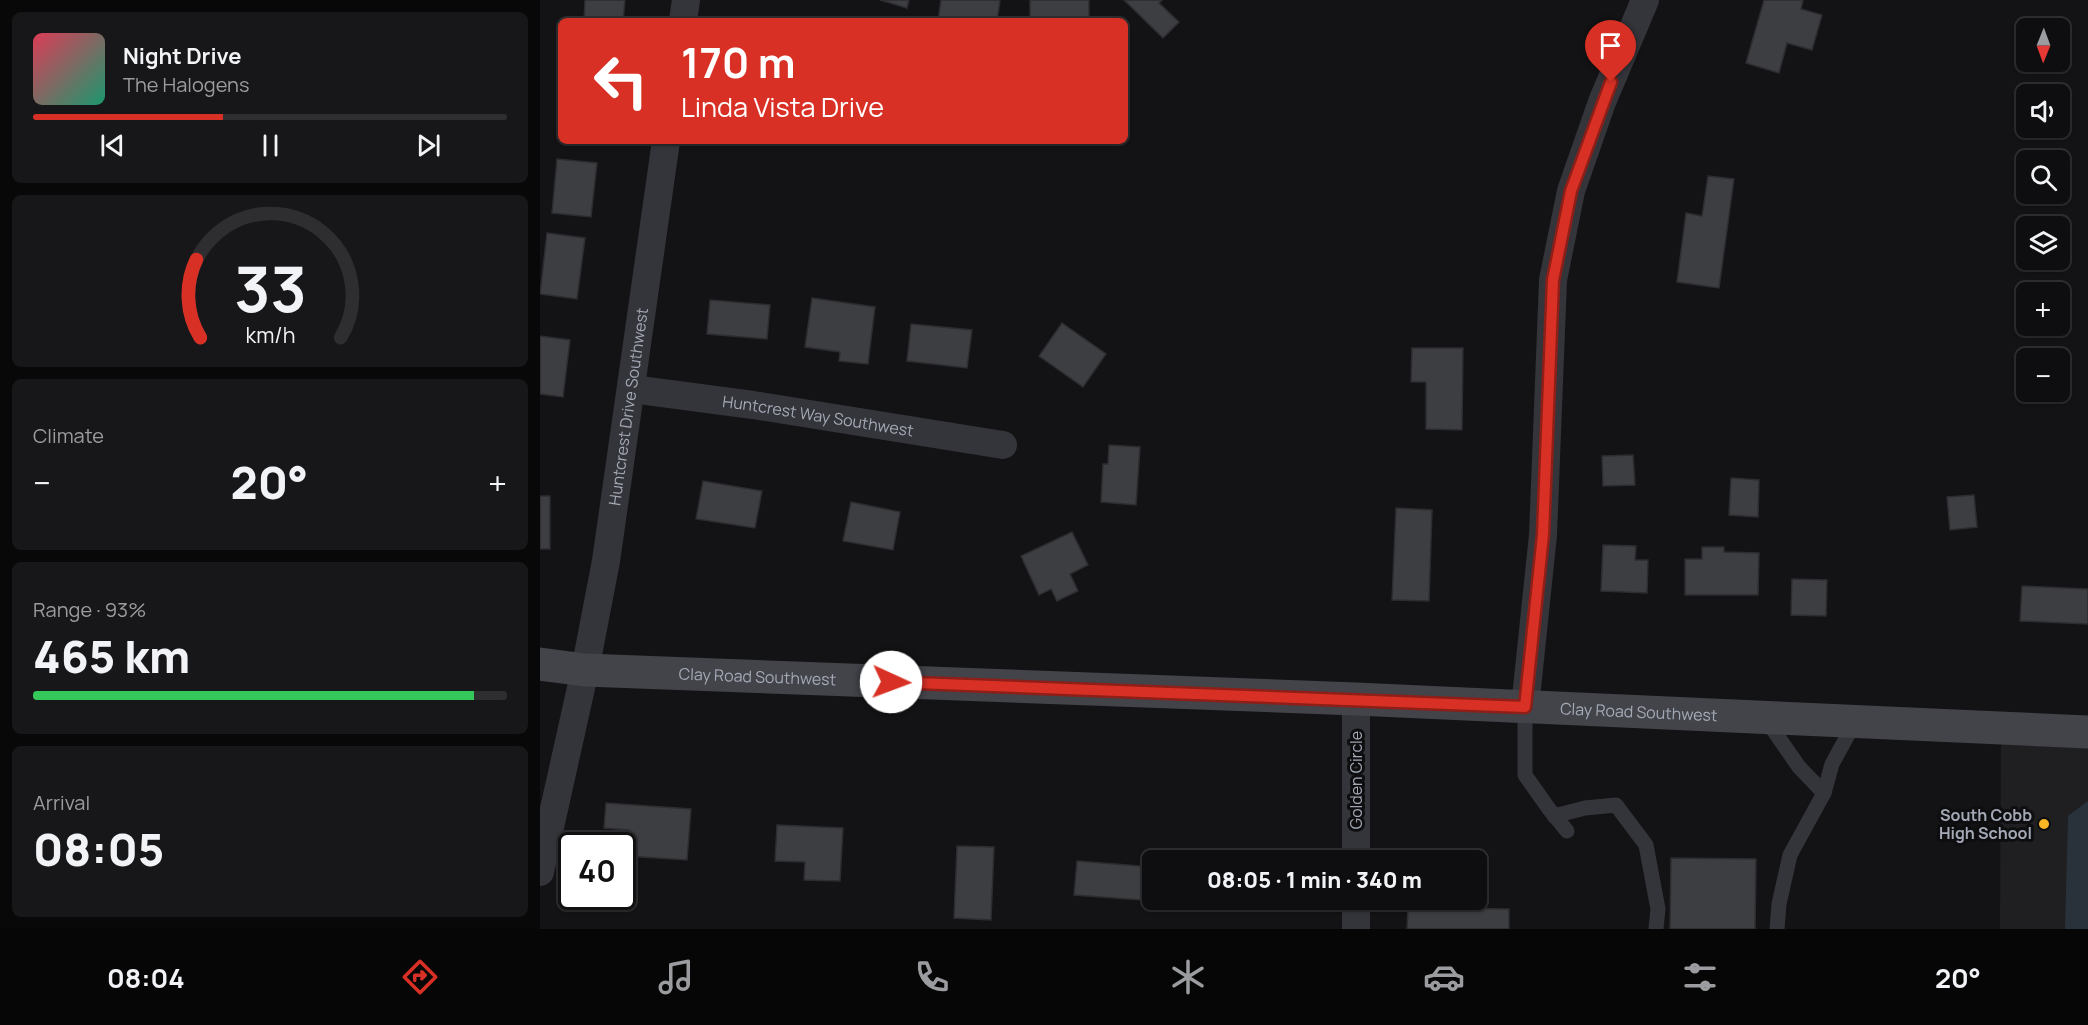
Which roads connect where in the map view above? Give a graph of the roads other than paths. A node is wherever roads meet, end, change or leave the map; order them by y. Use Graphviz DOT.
graph roads {
  1 [pos="686,0"];
  2 [pos="1645,0"];
  3 [pos="683,18"];
  4 [pos="666,144"];
  5 [pos="632,389"];
  6 [pos="1003,445"];
  7 [pos="540,664"];
  8 [pos="585,670"];
  9 [pos="1356,699"];
  10 [pos="1525,707"];
  11 [pos="1765,718"];
  12 [pos="1855,722"];
  13 [pos="2088,732"];
  14 [pos="1824,793"];
  15 [pos="1554,816"];
  16 [pos="1567,831"];
  17 [pos="1356,850"];
  18 [pos="540,872"];
  19 [pos="1356,910"];
  20 [pos="1356,929"];
  21 [pos="1656,929"];
  22 [pos="1777,929"];
  1 -- 3 [label="street"];
  2 -- 10 [label="street"];
  4 -- 5 [label="street, Huntcrest Drive Southwest"];
  5 -- 6 [label="street, Huntcrest Way Southwest"];
  5 -- 8 [label="street, Huntcrest Drive Southwest"];
  7 -- 8 [label="street, Clay Road Southwest"];
  8 -- 9 [label="street, Clay Road Southwest"];
  8 -- 18 [label="street, Huntcrest Drive Southwest"];
  9 -- 10 [label="street, Clay Road Southwest"];
  9 -- 17 [label="street, Golden Circle"];
  10 -- 11 [label="street, Clay Road Southwest"];
  10 -- 15 [label="lane"];
  11 -- 12 [label="street, Clay Road Southwest"];
  11 -- 14 [label="lane"];
  12 -- 13 [label="street, Clay Road Southwest"];
  12 -- 14 [label="lane"];
  14 -- 22 [label="lane"];
  15 -- 16 [label="lane"];
  15 -- 21 [label="lane"];
  19 -- 20 [label="street"];
}
